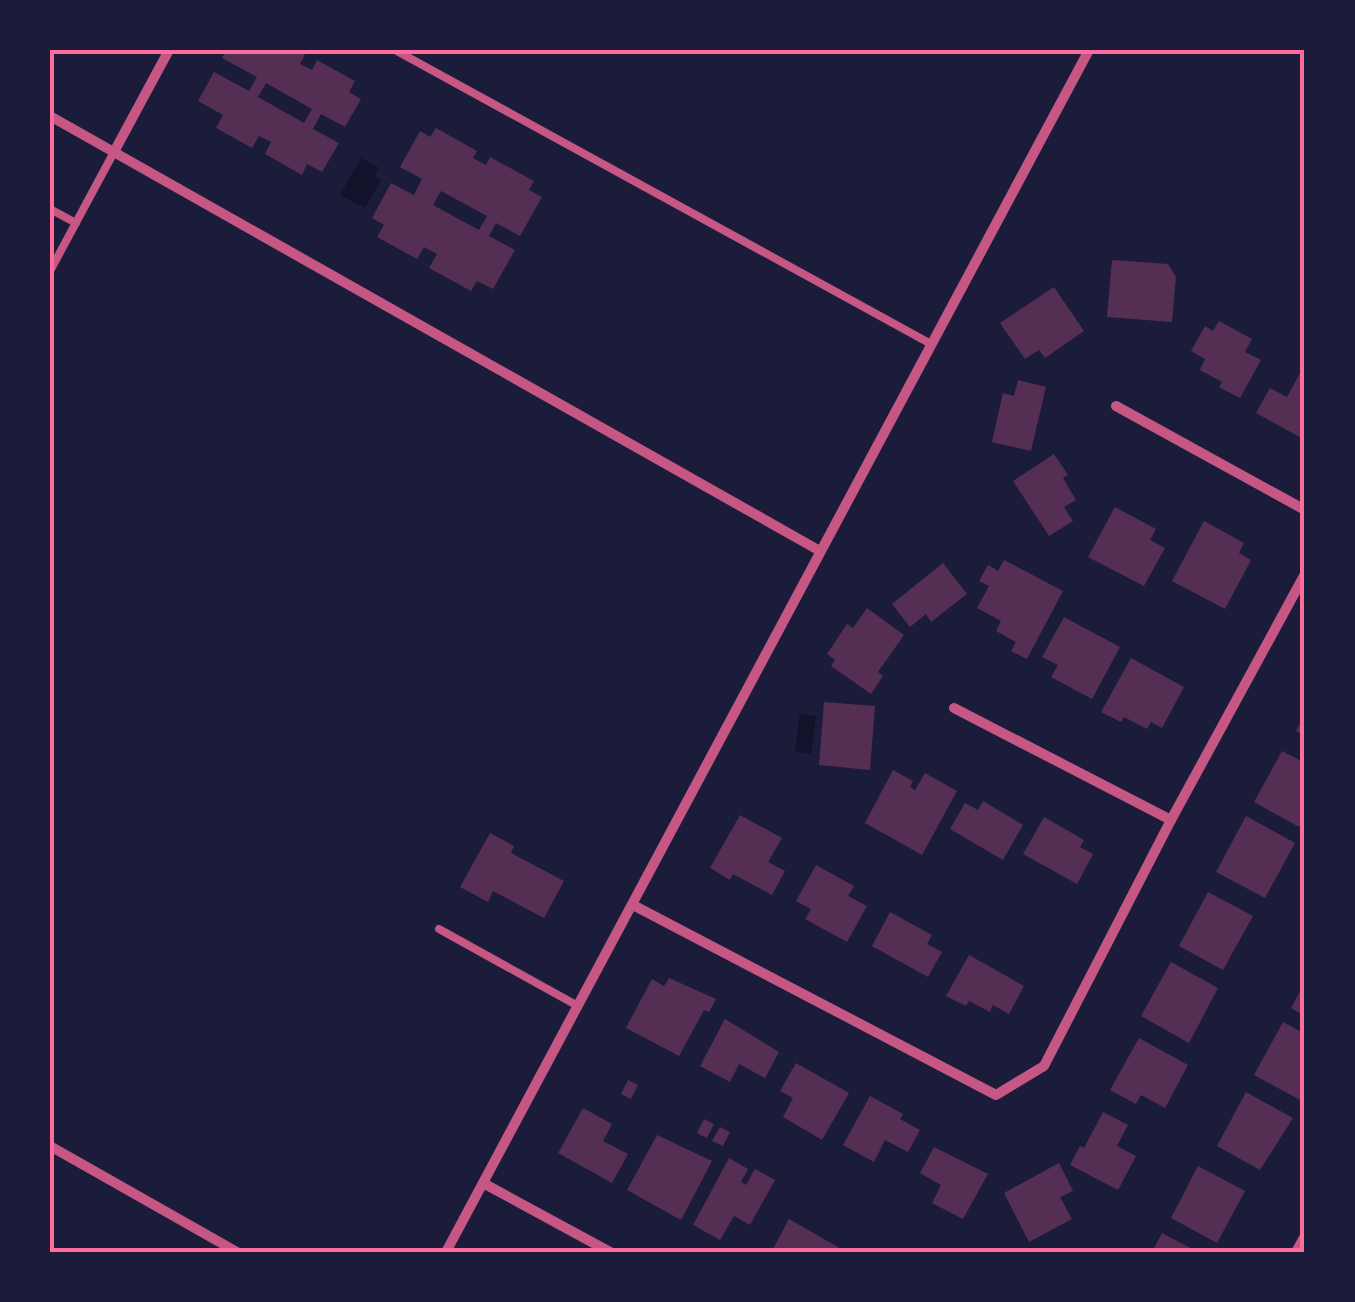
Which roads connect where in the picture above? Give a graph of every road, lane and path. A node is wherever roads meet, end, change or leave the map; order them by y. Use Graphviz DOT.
graph roads {
  1 [pos="169,50"];
  2 [pos="395,50"];
  3 [pos="1089,50"];
  4 [pos="50,116"];
  5 [pos="114,152"];
  6 [pos="50,208"];
  7 [pos="76,223"];
  8 [pos="50,271"];
  9 [pos="931,344"];
  10 [pos="1116,406"];
  11 [pos="1305,510"];
  12 [pos="820,552"];
  13 [pos="1305,574"];
  14 [pos="954,708"];
  15 [pos="1171,820"];
  16 [pos="633,905"];
  17 [pos="439,929"];
  18 [pos="578,1006"];
  19 [pos="50,1146"];
  20 [pos="483,1183"];
  21 [pos="1305,1236"];
  22 [pos="237,1252"];
  23 [pos="446,1252"];
  24 [pos="610,1252"];
  25 [pos="1296,1252"];
  1 -- 5 [label="street"];
  2 -- 9 [label="lane"];
  3 -- 9 [label="street"];
  4 -- 5 [label="street"];
  5 -- 7 [label="lane"];
  5 -- 12 [label="street"];
  6 -- 7 [label="lane"];
  7 -- 8 [label="lane"];
  9 -- 12 [label="street"];
  10 -- 11 [label="street"];
  12 -- 16 [label="street"];
  13 -- 15 [label="street"];
  14 -- 15 [label="street"];
  15 -- 16 [label="street"];
  16 -- 18 [label="street"];
  17 -- 18 [label="lane"];
  18 -- 20 [label="street"];
  19 -- 22 [label="street"];
  20 -- 23 [label="street"];
  20 -- 24 [label="street"];
  21 -- 25 [label="street"];
}
